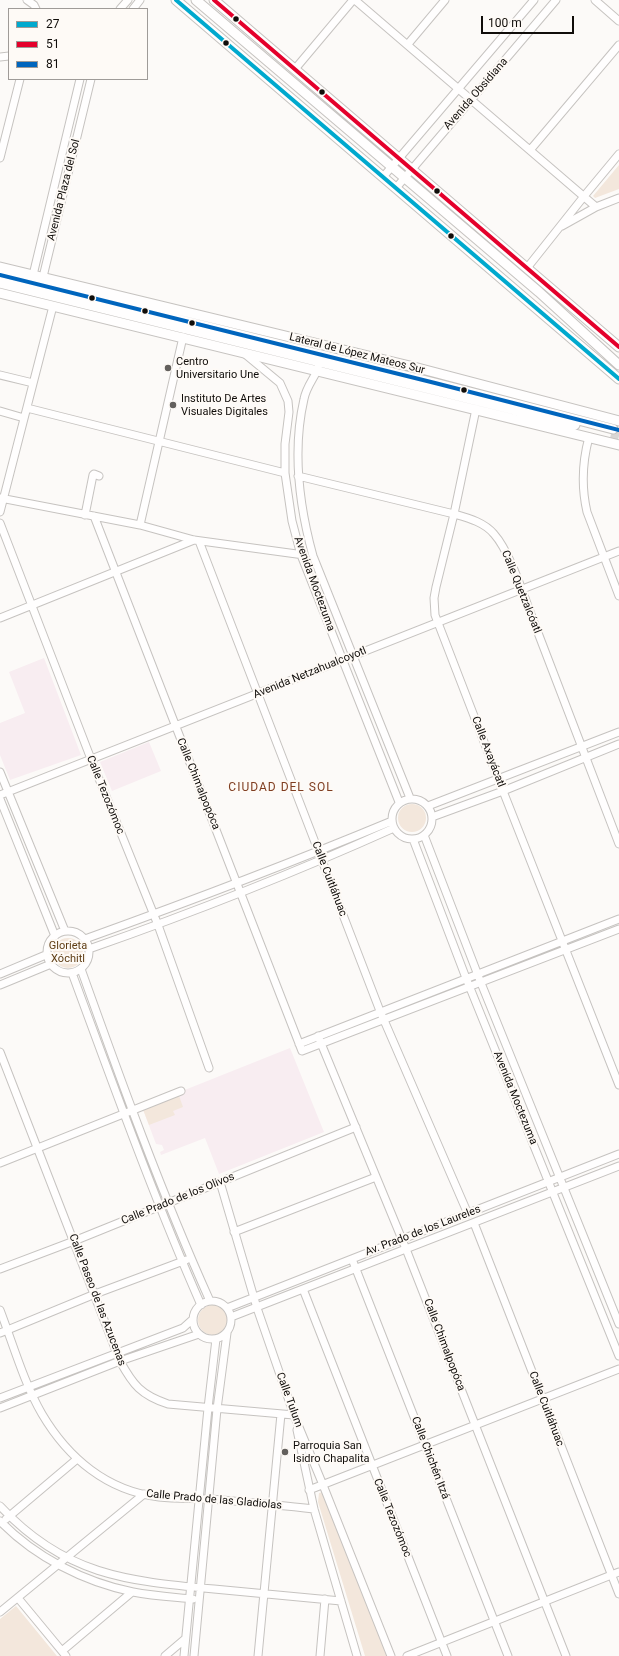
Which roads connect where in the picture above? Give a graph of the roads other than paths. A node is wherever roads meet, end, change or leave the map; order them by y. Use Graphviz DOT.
graph roads {
  1 [pos="27,0"];
  2 [pos="128,0"];
  3 [pos="140,0"];
  4 [pos="196,0"];
  5 [pos="214,0"];
  6 [pos="354,0"];
  7 [pos="445,0"];
  8 [pos="534,0"];
  9 [pos="556,0"];
  10 [pos="595,0"];
  11 [pos="180,1"];
  12 [pos="36,8"];
  13 [pos="121,8"];
  14 [pos="134,8"];
  15 [pos="619,21"];
  16 [pos="263,41"];
  17 [pos="408,44"];
  18 [pos="619,45"];
  19 [pos="263,58"];
  20 [pos="295,69"];
  21 [pos="20,80"];
  22 [pos="80,80"];
  23 [pos="91,80"];
  24 [pos="459,88"];
  25 [pos="472,99"];
  26 [pos="531,149"];
  27 [pos="619,154"];
  28 [pos="0,158"];
  29 [pos="399,158"];
  30 [pos="391,167"];
  31 [pos="412,169"];
  32 [pos="383,177"];
  33 [pos="404,178"];
  34 [pos="396,188"];
  35 [pos="584,195"];
  36 [pos="619,198"];
  37 [pos="596,207"];
  38 [pos="462,211"];
  39 [pos="559,228"];
  40 [pos="471,235"];
  41 [pos="0,267"];
  42 [pos="527,268"];
  43 [pos="33,275"];
  44 [pos="0,276"];
  45 [pos="0,283"];
  46 [pos="40,290"];
  47 [pos="538,292"];
  48 [pos="0,293"];
  49 [pos="53,306"];
  50 [pos="582,315"];
  51 [pos="572,321"];
  52 [pos="554,322"];
  53 [pos="183,337"];
  54 [pos="619,347"];
  55 [pos="241,351"];
  56 [pos="607,353"];
  57 [pos="320,358"];
  58 [pos="619,358"];
  59 [pos="604,364"];
  60 [pos="619,365"];
  61 [pos="619,370"];
  62 [pos="0,375"];
  63 [pos="619,379"];
  64 [pos="33,383"];
  65 [pos="27,408"];
  66 [pos="476,409"];
  67 [pos="0,411"];
  68 [pos="619,412"];
  69 [pos="604,417"];
  70 [pos="24,418"];
  71 [pos="616,426"];
  72 [pos="589,437"];
  73 [pos="159,441"];
  74 [pos="618,443"];
  75 [pos="285,473"];
  76 [pos="99,476"];
  77 [pos="298,476"];
  78 [pos="1,498"];
  79 [pos="0,512"];
  80 [pos="454,514"];
  81 [pos="85,515"];
  82 [pos="94,516"];
  83 [pos="0,523"];
  84 [pos="140,525"];
  85 [pos="196,540"];
  86 [pos="619,551"];
  87 [pos="301,555"];
  88 [pos="313,556"];
  89 [pos="604,557"];
  90 [pos="115,573"];
  91 [pos="521,590"];
  92 [pos="619,596"];
  93 [pos="31,606"];
  94 [pos="0,618"];
  95 [pos="437,623"];
  96 [pos="353,656"];
  97 [pos="342,660"];
  98 [pos="257,694"];
  99 [pos="175,726"];
  100 [pos="619,732"];
  101 [pos="619,744"];
  102 [pos="582,746"];
  103 [pos="586,757"];
  104 [pos="91,759"];
  105 [pos="0,772"];
  106 [pos="498,780"];
  107 [pos="503,791"];
  108 [pos="8,792"];
  109 [pos="0,795"];
  110 [pos="410,798"];
  111 [pos="0,799"];
  112 [pos="399,802"];
  113 [pos="428,806"];
  114 [pos="432,816"];
  115 [pos="393,824"];
  116 [pos="424,835"];
  117 [pos="413,839"];
  118 [pos="619,844"];
  119 [pos="318,851"];
  120 [pos="322,861"];
  121 [pos="237,882"];
  122 [pos="241,892"];
  123 [pos="154,914"];
  124 [pos="619,919"];
  125 [pos="158,925"];
  126 [pos="619,929"];
  127 [pos="65,931"];
  128 [pos="55,936"];
  129 [pos="85,939"];
  130 [pos="562,940"];
  131 [pos="89,949"];
  132 [pos="566,950"];
  133 [pos="48,954"];
  134 [pos="51,964"];
  135 [pos="81,969"];
  136 [pos="72,973"];
  137 [pos="0,974"];
  138 [pos="477,974"];
  139 [pos="466,978"];
  140 [pos="481,984"];
  141 [pos="0,985"];
  142 [pos="470,987"];
  143 [pos="380,1011"];
  144 [pos="384,1019"];
  145 [pos="318,1036"];
  146 [pos="299,1044"];
  147 [pos="322,1044"];
  148 [pos="0,1052"];
  149 [pos="209,1068"];
  150 [pos="619,1085"];
  151 [pos="181,1091"];
  152 [pos="131,1110"];
  153 [pos="123,1113"];
  154 [pos="356,1127"];
  155 [pos="38,1148"];
  156 [pos="619,1154"];
  157 [pos="0,1163"];
  158 [pos="619,1166"];
  159 [pos="376,1177"];
  160 [pos="561,1177"];
  161 [pos="220,1182"];
  162 [pos="549,1182"];
  163 [pos="565,1187"];
  164 [pos="553,1191"];
  165 [pos="169,1203"];
  166 [pos="161,1206"];
  167 [pos="468,1214"];
  168 [pos="474,1223"];
  169 [pos="234,1232"];
  170 [pos="402,1240"];
  171 [pos="74,1241"];
  172 [pos="406,1250"];
  173 [pos="191,1258"];
  174 [pos="352,1259"];
  175 [pos="182,1262"];
  176 [pos="0,1269"];
  177 [pos="356,1269"];
  178 [pos="303,1289"];
  179 [pos="95,1294"];
  180 [pos="254,1298"];
  181 [pos="210,1301"];
  182 [pos="201,1305"];
  183 [pos="227,1308"];
  184 [pos="257,1308"];
  185 [pos="0,1310"];
  186 [pos="231,1317"];
  187 [pos="193,1319"];
  188 [pos="619,1324"];
  189 [pos="8,1330"];
  190 [pos="0,1333"];
  191 [pos="227,1333"];
  192 [pos="199,1334"];
  193 [pos="216,1339"];
  194 [pos="619,1356"];
  195 [pos="118,1357"];
  196 [pos="619,1369"];
  197 [pos="29,1387"];
  198 [pos="32,1395"];
  199 [pos="0,1398"];
  200 [pos="542,1399"];
  201 [pos="0,1408"];
  202 [pos="208,1408"];
  203 [pos="217,1409"];
  204 [pos="281,1414"];
  205 [pos="294,1415"];
  206 [pos="475,1425"];
  207 [pos="425,1445"];
  208 [pos="77,1459"];
  209 [pos="371,1466"];
  210 [pos="323,1485"];
  211 [pos="309,1490"];
  212 [pos="144,1494"];
  213 [pos="199,1499"];
  214 [pos="209,1499"];
  215 [pos="272,1504"];
  216 [pos="0,1506"];
  217 [pos="314,1509"];
  218 [pos="10,1516"];
  219 [pos="0,1522"];
  220 [pos="67,1558"];
  221 [pos="58,1565"];
  222 [pos="619,1572"];
  223 [pos="612,1575"];
  224 [pos="191,1587"];
  225 [pos="200,1588"];
  226 [pos="132,1592"];
  227 [pos="263,1594"];
  228 [pos="619,1594"];
  229 [pos="18,1598"];
  230 [pos="189,1599"];
  231 [pos="325,1599"];
  232 [pos="199,1600"];
  233 [pos="341,1601"];
  234 [pos="545,1602"];
  235 [pos="0,1612"];
  236 [pos="494,1622"];
  237 [pos="185,1639"];
  238 [pos="441,1642"];
  239 [pos="64,1653"];
  240 [pos="165,1656"];
  241 [pos="184,1656"];
  242 [pos="194,1656"];
  243 [pos="258,1656"];
  244 [pos="320,1656"];
  245 [pos="358,1656"];
  246 [pos="391,1656"];
  247 [pos="407,1656"];
  248 [pos="447,1656"];
  249 [pos="508,1656"];
  250 [pos="566,1656"];
  1 -- 12 [label="street"];
  2 -- 13 [label="street"];
  3 -- 14 [label="street"];
  4 -- 19 [label="main road"];
  5 -- 16 [label="main road"];
  6 -- 17 [label="street"];
  6 -- 20 [label="street"];
  7 -- 17 [label="street"];
  8 -- 24 [label="street, Avenida Obsidiana"];
  9 -- 25 [label="street, Avenida Obsidiana"];
  10 -- 15 [label="street"];
  11 -- 32 [label="main road"];
  16 -- 19 [label="main road"];
  16 -- 20 [label="main road"];
  17 -- 24 [label="street"];
  18 -- 26 [label="street"];
  19 -- 30 [label="main road"];
  20 -- 29 [label="main road"];
  21 -- 28 [label="street"];
  22 -- 43 [label="street, Avenida Plaza del Sol"];
  23 -- 46 [label="street, Avenida Plaza del Sol"];
  24 -- 25 [label="street"];
  24 -- 29 [label="street, Avenida Obsidiana"];
  25 -- 26 [label="street"];
  25 -- 31 [label="street, Avenida Obsidiana"];
  26 -- 35 [label="street"];
  27 -- 35 [label="street"];
  29 -- 30 [label="street, Avenida Obsidiana"];
  29 -- 31 [label="main road"];
  30 -- 32 [label="street, Avenida Obsidiana"];
  30 -- 33 [label="main road"];
  31 -- 33 [label="street, Avenida Obsidiana"];
  31 -- 38 [label="main road"];
  32 -- 34 [label="main road"];
  33 -- 34 [label="street, Avenida Obsidiana"];
  33 -- 40 [label="main road"];
  34 -- 52 [label="main road"];
  35 -- 37 [label="street"];
  35 -- 39 [label="street"];
  36 -- 37 [label="street"];
  37 -- 39 [label="street"];
  38 -- 40 [label="main road"];
  38 -- 42 [label="main road"];
  39 -- 42 [label="street"];
  40 -- 47 [label="main road"];
  41 -- 43 [label="main road, Lateral de López Mateos Sur"];
  42 -- 50 [label="main road"];
  43 -- 46 [label="main road, Lateral de López Mateos Sur"];
  44 -- 46 [label="main road"];
  45 -- 46 [label="main road"];
  46 -- 48 [label="main road, Lateral de López Mateos Sur"];
  46 -- 49 [label="main road, Lateral de López Mateos Sur"];
  46 -- 57 [label="main road"];
  47 -- 50 [label="main road"];
  47 -- 51 [label="main road"];
  49 -- 53 [label="main road, Lateral de López Mateos Sur"];
  49 -- 64 [label="street"];
  50 -- 54 [label="main road"];
  51 -- 52 [label="main road"];
  51 -- 56 [label="main road"];
  52 -- 59 [label="main road"];
  53 -- 55 [label="main road, Lateral de López Mateos Sur"];
  53 -- 73 [label="street"];
  55 -- 57 [label="main road, Lateral de López Mateos Sur"];
  55 -- 75 [label="street, Avenida Moctezuma"];
  56 -- 58 [label="main road"];
  56 -- 60 [label="main road"];
  57 -- 66 [label="main road, Lateral de López Mateos Sur"];
  57 -- 69 [label="main road, Lateral de López Mateos Sur"];
  57 -- 71 [label="main road"];
  57 -- 77 [label="street, Avenida Moctezuma"];
  59 -- 61 [label="main road"];
  59 -- 63 [label="main road"];
  62 -- 64 [label="street"];
  64 -- 65 [label="street"];
  65 -- 70 [label="street"];
  65 -- 73 [label="street"];
  66 -- 72 [label="main road, Lateral de López Mateos Sur"];
  66 -- 80 [label="street, Calle Axayácatl"];
  67 -- 70 [label="street"];
  68 -- 69 [label="main road"];
  69 -- 71 [label="main road, Lateral de López Mateos Sur"];
  70 -- 78 [label="street"];
  72 -- 74 [label="main road, Lateral de López Mateos Sur"];
  72 -- 89 [label="street"];
  73 -- 75 [label="street"];
  73 -- 84 [label="street"];
  75 -- 87 [label="street, Avenida Moctezuma"];
  76 -- 81 [label="street"];
  77 -- 80 [label="street, Calle Quetzalcóatl"];
  77 -- 88 [label="street, Avenida Moctezuma"];
  78 -- 79 [label="street"];
  78 -- 81 [label="street"];
  80 -- 91 [label="street, Calle Quetzalcóatl"];
  80 -- 95 [label="street, Calle Axayácatl"];
  81 -- 82 [label="street"];
  82 -- 84 [label="street"];
  82 -- 90 [label="street, Calle Chimalpopóca"];
  83 -- 93 [label="street, Calle Tezozómoc"];
  84 -- 85 [label="street"];
  85 -- 87 [label="street"];
  85 -- 90 [label="street"];
  85 -- 98 [label="street, Calle Cuitláhuac"];
  86 -- 89 [label="street, Avenida Netzahualcoyotl"];
  87 -- 88 [label="street"];
  87 -- 97 [label="street, Avenida Moctezuma"];
  88 -- 96 [label="street, Avenida Moctezuma"];
  89 -- 91 [label="street, Avenida Netzahualcoyotl"];
  89 -- 92 [label="street"];
  90 -- 93 [label="street"];
  90 -- 99 [label="street, Calle Chimalpopóca"];
  91 -- 95 [label="street, Avenida Netzahualcoyotl"];
  91 -- 102 [label="street, Calle Quetzalcóatl"];
  93 -- 94 [label="street"];
  93 -- 104 [label="street, Calle Tezozómoc"];
  95 -- 96 [label="street, Avenida Netzahualcoyotl"];
  95 -- 106 [label="street, Calle Axayácatl"];
  96 -- 97 [label="street, Avenida Netzahualcoyotl"];
  96 -- 110 [label="street, Avenida Moctezuma"];
  97 -- 98 [label="street, Avenida Netzahualcoyotl"];
  97 -- 112 [label="street, Avenida Moctezuma"];
  98 -- 99 [label="street, Avenida Netzahualcoyotl"];
  98 -- 119 [label="street, Calle Cuitláhuac"];
  99 -- 104 [label="street, Avenida Netzahualcoyotl"];
  99 -- 121 [label="street, Calle Chimalpopóca"];
  100 -- 102 [label="street"];
  101 -- 103 [label="street"];
  102 -- 103 [label="street, Calle Quetzalcóatl"];
  102 -- 106 [label="street"];
  103 -- 107 [label="street"];
  103 -- 118 [label="street, Calle Quetzalcóatl"];
  104 -- 108 [label="street, Avenida Netzahualcoyotl"];
  104 -- 123 [label="street, Calle Tezozómoc"];
  105 -- 108 [label="street"];
  106 -- 107 [label="street, Calle Axayácatl"];
  106 -- 113 [label="street"];
  107 -- 114 [label="street"];
  107 -- 130 [label="street, Calle Axayácatl"];
  108 -- 109 [label="street, Avenida Netzahualcoyotl"];
  108 -- 127 [label="street"];
  110 -- 112 [label="street"];
  110 -- 113 [label="street"];
  111 -- 128 [label="street"];
  112 -- 115 [label="street"];
  113 -- 114 [label="street"];
  114 -- 116 [label="street"];
  115 -- 117 [label="street"];
  115 -- 119 [label="street"];
  115 -- 120 [label="street"];
  116 -- 117 [label="street"];
  116 -- 138 [label="street, Avenida Moctezuma"];
  117 -- 139 [label="street, Avenida Moctezuma"];
  119 -- 120 [label="street, Calle Cuitláhuac"];
  119 -- 121 [label="street"];
  120 -- 122 [label="street"];
  120 -- 143 [label="street, Calle Cuitláhuac"];
  121 -- 122 [label="street, Calle Chimalpopóca"];
  121 -- 123 [label="street"];
  122 -- 125 [label="street"];
  122 -- 146 [label="street, Calle Chimalpopóca"];
  123 -- 125 [label="street, Calle Tezozómoc"];
  123 -- 129 [label="street"];
  124 -- 130 [label="street"];
  125 -- 131 [label="street"];
  125 -- 149 [label="street, Calle Tezozómoc"];
  126 -- 132 [label="street"];
  127 -- 128 [label="street"];
  127 -- 129 [label="street"];
  128 -- 133 [label="street"];
  129 -- 131 [label="street"];
  130 -- 132 [label="street, Calle Axayácatl"];
  130 -- 138 [label="street"];
  131 -- 135 [label="street"];
  132 -- 140 [label="street"];
  132 -- 150 [label="street, Calle Axayácatl"];
  133 -- 134 [label="street"];
  133 -- 137 [label="street"];
  134 -- 136 [label="street"];
  134 -- 141 [label="street"];
  135 -- 136 [label="street"];
  135 -- 152 [label="street"];
  136 -- 153 [label="street"];
  138 -- 139 [label="street"];
  138 -- 140 [label="street, Avenida Moctezuma"];
  139 -- 142 [label="street, Avenida Moctezuma"];
  139 -- 143 [label="street"];
  140 -- 142 [label="street"];
  140 -- 160 [label="street, Avenida Moctezuma"];
  142 -- 144 [label="street"];
  142 -- 162 [label="street, Avenida Moctezuma"];
  143 -- 144 [label="street, Calle Cuitláhuac"];
  143 -- 145 [label="street"];
  144 -- 147 [label="street"];
  144 -- 167 [label="street, Calle Cuitláhuac"];
  145 -- 146 [label="street"];
  145 -- 147 [label="street, Calle Chimalpopóca"];
  146 -- 147 [label="street, Calle Chimalpopóca"];
  147 -- 154 [label="street, Calle Chimalpopóca"];
  148 -- 155 [label="street, Calle Paseo de las Azucenas"];
  151 -- 152 [label="street"];
  152 -- 153 [label="street"];
  152 -- 165 [label="street"];
  153 -- 155 [label="street"];
  153 -- 166 [label="street"];
  154 -- 159 [label="street, Calle Chimalpopóca"];
  154 -- 161 [label="street, Calle Prado de los Olivos"];
  155 -- 157 [label="street"];
  155 -- 171 [label="street, Calle Paseo de las Azucenas"];
  156 -- 160 [label="street, Av. Prado de los Laureles"];
  158 -- 163 [label="street, Av. Prado de los Laureles"];
  159 -- 169 [label="street"];
  159 -- 170 [label="street, Calle Chimalpopóca"];
  160 -- 162 [label="street, Av. Prado de los Laureles"];
  160 -- 163 [label="street, Avenida Moctezuma"];
  161 -- 165 [label="street, Calle Prado de los Olivos"];
  161 -- 169 [label="street, Calle Tulum"];
  162 -- 164 [label="street, Avenida Moctezuma"];
  162 -- 167 [label="street, Av. Prado de los Laureles"];
  163 -- 164 [label="street, Av. Prado de los Laureles"];
  163 -- 188 [label="street, Avenida Moctezuma"];
  164 -- 168 [label="street, Av. Prado de los Laureles"];
  164 -- 194 [label="street, Avenida Moctezuma"];
  165 -- 166 [label="street, Calle Prado de los Olivos"];
  165 -- 173 [label="street"];
  166 -- 171 [label="street, Calle Prado de los Olivos"];
  166 -- 175 [label="street"];
  167 -- 170 [label="street, Av. Prado de los Laureles"];
  168 -- 172 [label="street, Av. Prado de los Laureles"];
  168 -- 200 [label="street, Calle Cuitláhuac"];
  169 -- 180 [label="street, Calle Tulum"];
  170 -- 172 [label="street, Calle Chimalpopóca"];
  170 -- 174 [label="street, Av. Prado de los Laureles"];
  171 -- 176 [label="street, Calle Prado de los Olivos"];
  171 -- 179 [label="street, Calle Paseo de las Azucenas"];
  172 -- 177 [label="street, Av. Prado de los Laureles"];
  172 -- 206 [label="street, Calle Chimalpopóca"];
  173 -- 175 [label="street"];
  173 -- 181 [label="street"];
  174 -- 177 [label="street, Calle Chichén Itzá"];
  174 -- 180 [label="street, Av. Prado de los Laureles"];
  175 -- 179 [label="street"];
  175 -- 182 [label="street"];
  177 -- 178 [label="street, Av. Prado de los Laureles"];
  177 -- 207 [label="street, Calle Chichén Itzá"];
  178 -- 184 [label="street, Av. Prado de los Laureles"];
  178 -- 209 [label="street, Calle Tezozómoc"];
  179 -- 189 [label="street"];
  179 -- 195 [label="street, Calle Paseo de las Azucenas"];
  180 -- 183 [label="street, Av. Prado de los Laureles"];
  180 -- 184 [label="street, Calle Tulum"];
  181 -- 182 [label="street"];
  181 -- 183 [label="street"];
  182 -- 187 [label="street"];
  183 -- 186 [label="street"];
  184 -- 186 [label="street, Av. Prado de los Laureles"];
  184 -- 205 [label="street, Calle Tulum"];
  185 -- 189 [label="street, Calle Prado de las Gladiolas"];
  186 -- 191 [label="street"];
  187 -- 192 [label="street"];
  187 -- 195 [label="street"];
  189 -- 190 [label="street"];
  189 -- 197 [label="street, Calle Prado de las Gladiolas"];
  191 -- 193 [label="street"];
  191 -- 203 [label="street"];
  192 -- 193 [label="street"];
  192 -- 195 [label="street"];
  193 -- 202 [label="street"];
  195 -- 197 [label="street"];
  195 -- 198 [label="street"];
  195 -- 202 [label="street, Calle Paseo de las Azucenas"];
  196 -- 200 [label="street"];
  197 -- 198 [label="street, Calle Prado de las Gladiolas"];
  197 -- 199 [label="street"];
  198 -- 201 [label="street"];
  198 -- 208 [label="street, Calle Prado de las Gladiolas"];
  200 -- 206 [label="street"];
  200 -- 223 [label="street, Calle Cuitláhuac"];
  202 -- 203 [label="street, Calle Paseo de las Azucenas"];
  202 -- 213 [label="street"];
  203 -- 204 [label="street, Calle Paseo de las Azucenas"];
  203 -- 214 [label="street"];
  204 -- 205 [label="street, Calle Paseo de las Azucenas"];
  204 -- 215 [label="street"];
  205 -- 210 [label="street, Calle Tulum"];
  205 -- 211 [label="street"];
  206 -- 207 [label="street"];
  206 -- 234 [label="street, Calle Chimalpopóca"];
  207 -- 209 [label="street"];
  207 -- 236 [label="street, Calle Chichén Itzá"];
  208 -- 212 [label="street, Calle Prado de las Gladiolas"];
  208 -- 218 [label="street"];
  209 -- 210 [label="street"];
  209 -- 238 [label="street, Calle Tezozómoc"];
  210 -- 211 [label="street"];
  210 -- 246 [label="street, Calle Tulum"];
  211 -- 217 [label="street"];
  212 -- 213 [label="street, Calle Prado de las Gladiolas"];
  212 -- 220 [label="street"];
  213 -- 214 [label="street, Calle Prado de las Gladiolas"];
  213 -- 224 [label="street"];
  214 -- 215 [label="street, Calle Prado de las Gladiolas"];
  214 -- 225 [label="street"];
  215 -- 217 [label="street, Calle Prado de las Gladiolas"];
  215 -- 227 [label="street"];
  216 -- 218 [label="street"];
  217 -- 233 [label="street"];
  218 -- 219 [label="street"];
  218 -- 220 [label="street"];
  219 -- 221 [label="street"];
  220 -- 221 [label="street"];
  220 -- 224 [label="street"];
  221 -- 226 [label="street"];
  221 -- 229 [label="street"];
  222 -- 223 [label="street"];
  223 -- 228 [label="street, Calle Cuitláhuac"];
  223 -- 234 [label="street"];
  224 -- 225 [label="street"];
  224 -- 230 [label="street"];
  225 -- 227 [label="street"];
  225 -- 232 [label="street"];
  226 -- 230 [label="street"];
  226 -- 239 [label="street"];
  227 -- 231 [label="street"];
  227 -- 243 [label="street"];
  229 -- 235 [label="street"];
  229 -- 239 [label="street"];
  230 -- 232 [label="street"];
  230 -- 237 [label="street"];
  231 -- 233 [label="street"];
  231 -- 244 [label="street"];
  232 -- 242 [label="street"];
  233 -- 245 [label="street"];
  234 -- 236 [label="street"];
  234 -- 250 [label="street, Calle Chimalpopóca"];
  236 -- 238 [label="street"];
  236 -- 249 [label="street, Calle Chichén Itzá"];
  237 -- 240 [label="street"];
  237 -- 241 [label="street"];
  238 -- 247 [label="street"];
  238 -- 248 [label="street, Calle Tezozómoc"];
}
